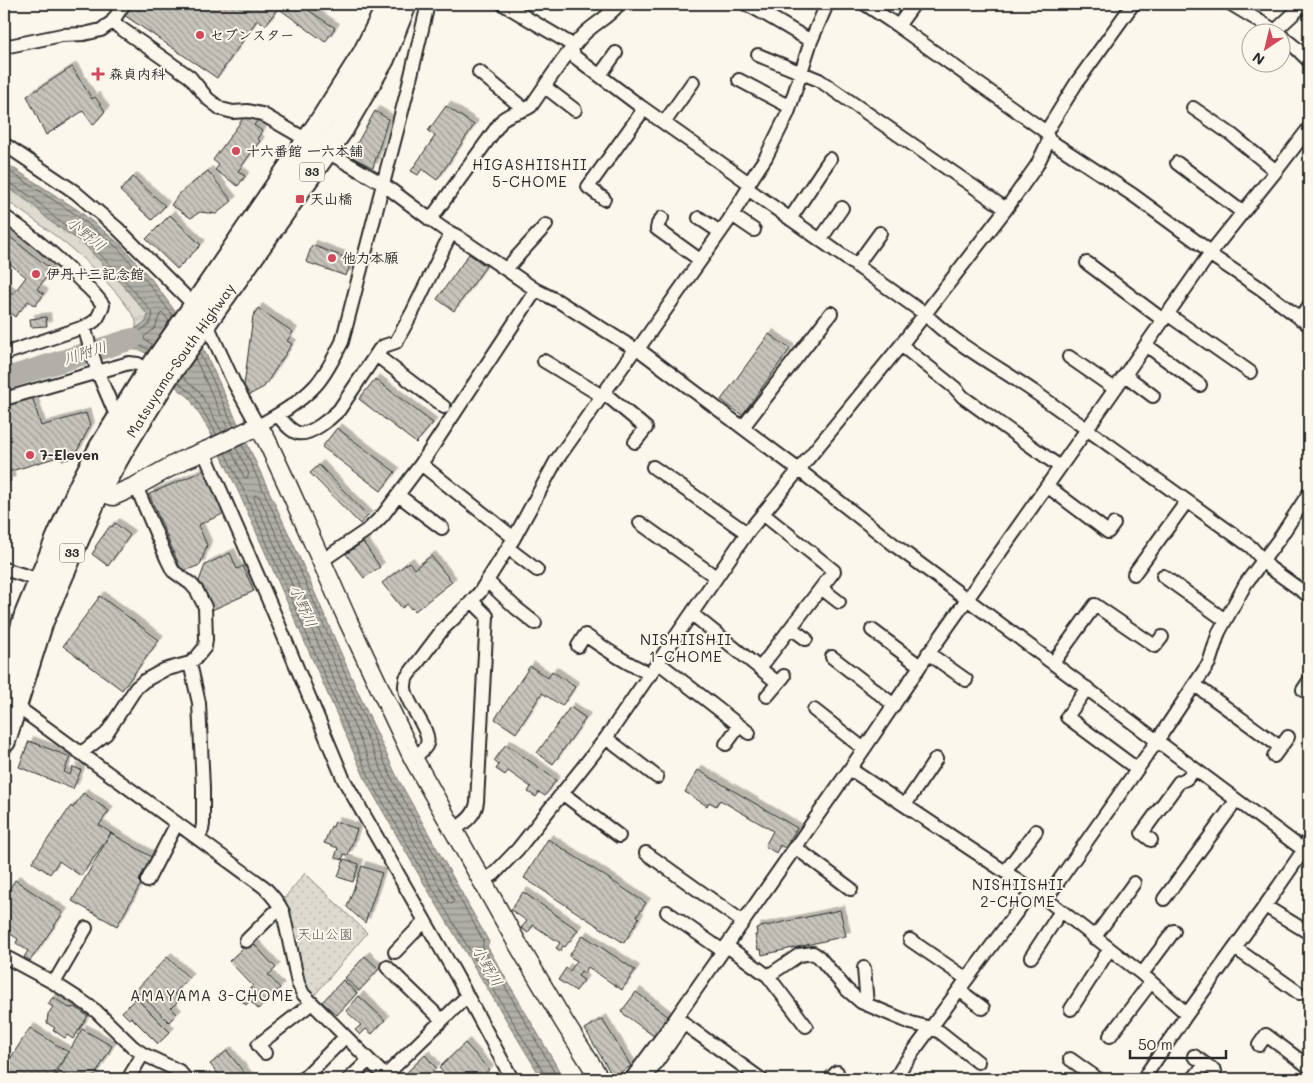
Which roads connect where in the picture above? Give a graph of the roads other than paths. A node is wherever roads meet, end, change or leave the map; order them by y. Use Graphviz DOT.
graph roads {
  1 [pos="124,4"];
  2 [pos="389,4"];
  3 [pos="405,4"];
  4 [pos="428,4"];
  5 [pos="503,4"];
  6 [pos="619,4"];
  7 [pos="746,4"];
  8 [pos="827,4"];
  9 [pos="865,4"];
  10 [pos="914,4"];
  11 [pos="1133,4"];
  12 [pos="1230,4"];
  13 [pos="1304,4"];
  14 [pos="112,22"];
  15 [pos="1262,22"];
  16 [pos="1288,22"];
  17 [pos="898,26"];
  18 [pos="811,41"];
  19 [pos="1290,43"];
  20 [pos="4,47"];
  21 [pos="572,49"];
  22 [pos="616,53"];
  23 [pos="758,54"];
  24 [pos="1309,61"];
  25 [pos="479,72"];
  26 [pos="801,73"];
  27 [pos="600,75"];
  28 [pos="739,80"];
  29 [pos="693,82"];
  30 [pos="545,86"];
  31 [pos="790,107"];
  32 [pos="1193,108"];
  33 [pos="644,109"];
  34 [pos="524,110"];
  35 [pos="575,110"];
  36 [pos="664,123"];
  37 [pos="1309,128"];
  38 [pos="1047,136"];
  39 [pos="4,144"];
  40 [pos="317,146"];
  41 [pos="830,158"];
  42 [pos="1177,164"];
  43 [pos="1276,171"];
  44 [pos="383,184"];
  45 [pos="748,186"];
  46 [pos="604,199"];
  47 [pos="842,208"];
  48 [pos="1006,209"];
  49 [pos="1242,212"];
  50 [pos="732,214"];
  51 [pos="4,216"];
  52 [pos="662,218"];
  53 [pos="699,218"];
  54 [pos="790,218"];
  55 [pos="430,220"];
  56 [pos="546,225"];
  57 [pos="754,230"];
  58 [pos="720,232"];
  59 [pos="451,233"];
  60 [pos="880,233"];
  61 [pos="820,240"];
  62 [pos="1210,253"];
  63 [pos="700,260"];
  64 [pos="856,266"];
  65 [pos="506,269"];
  66 [pos="1090,271"];
  67 [pos="536,290"];
  68 [pos="1309,306"];
  69 [pos="831,313"];
  70 [pos="925,314"];
  71 [pos="1165,317"];
  72 [pos="198,318"];
  73 [pos="1305,322"];
  74 [pos="85,331"];
  75 [pos="901,345"];
  76 [pos="1146,345"];
  77 [pos="637,349"];
  78 [pos="4,354"];
  79 [pos="376,355"];
  80 [pos="1069,357"];
  81 [pos="544,361"];
  82 [pos="157,371"];
  83 [pos="98,372"];
  84 [pos="1250,372"];
  85 [pos="1125,376"];
  86 [pos="1200,385"];
  87 [pos="1115,389"];
  88 [pos="603,394"];
  89 [pos="1153,396"];
  90 [pos="4,399"];
  91 [pos="444,408"];
  92 [pos="277,415"];
  93 [pos="118,420"];
  94 [pos="743,427"];
  95 [pos="254,428"];
  96 [pos="1088,429"];
  97 [pos="635,442"];
  98 [pos="207,451"];
  99 [pos="421,464"];
  100 [pos="653,467"];
  101 [pos="1060,467"];
  102 [pos="799,470"];
  103 [pos="136,486"];
  104 [pos="1047,486"];
  105 [pos="90,488"];
  106 [pos="1309,492"];
  107 [pos="398,496"];
  108 [pos="1187,501"];
  109 [pos="763,514"];
  110 [pos="640,523"];
  111 [pos="1114,524"];
  112 [pos="442,528"];
  113 [pos="747,533"];
  114 [pos="511,543"];
  115 [pos="1263,559"];
  116 [pos="322,560"];
  117 [pos="4,569"];
  118 [pos="537,570"];
  119 [pos="1134,574"];
  120 [pos="1163,576"];
  121 [pos="716,577"];
  122 [pos="487,581"];
  123 [pos="49,584"];
  124 [pos="821,588"];
  125 [pos="1309,596"];
  126 [pos="968,599"];
  127 [pos="472,601"];
  128 [pos="840,602"];
  129 [pos="692,614"];
  130 [pos="1225,620"];
  131 [pos="535,623"];
  132 [pos="791,628"];
  133 [pos="872,630"];
  134 [pos="1162,637"];
  135 [pos="806,639"];
  136 [pos="578,646"];
  137 [pos="928,654"];
  138 [pos="832,657"];
  139 [pos="190,663"];
  140 [pos="659,663"];
  141 [pos="1053,663"];
  142 [pos="920,666"];
  143 [pos="760,668"];
  144 [pos="651,674"];
  145 [pos="966,680"];
  146 [pos="1195,685"];
  147 [pos="4,686"];
  148 [pos="1087,688"];
  149 [pos="767,696"];
  150 [pos="10,702"];
  151 [pos="894,705"];
  152 [pos="814,710"];
  153 [pos="606,738"];
  154 [pos="4,741"];
  155 [pos="1157,742"];
  156 [pos="726,744"];
  157 [pos="1281,747"];
  158 [pos="864,748"];
  159 [pos="81,753"];
  160 [pos="413,758"];
  161 [pos="936,759"];
  162 [pos="850,769"];
  163 [pos="1138,769"];
  164 [pos="1195,770"];
  165 [pos="657,777"];
  166 [pos="562,793"];
  167 [pos="1236,801"];
  168 [pos="905,806"];
  169 [pos="177,823"];
  170 [pos="454,830"];
  171 [pos="1036,831"];
  172 [pos="619,836"];
  173 [pos="198,838"];
  174 [pos="1309,838"];
  175 [pos="1151,840"];
  176 [pos="796,848"];
  177 [pos="646,853"];
  178 [pos="1306,853"];
  179 [pos="1006,872"];
  180 [pos="147,881"];
  181 [pos="482,881"];
  182 [pos="1134,883"];
  183 [pos="851,889"];
  184 [pos="1033,890"];
  185 [pos="1046,899"];
  186 [pos="1164,899"];
  187 [pos="1265,906"];
  188 [pos="280,907"];
  189 [pos="667,912"];
  190 [pos="1061,912"];
  191 [pos="425,921"];
  192 [pos="743,922"];
  193 [pos="86,928"];
  194 [pos="1174,931"];
  195 [pos="1309,933"];
  196 [pos="1094,938"];
  197 [pos="910,940"];
  198 [pos="246,941"];
  199 [pos="1235,948"];
  200 [pos="725,949"];
  201 [pos="1110,950"];
  202 [pos="395,952"];
  203 [pos="4,956"];
  204 [pos="1031,957"];
  205 [pos="387,967"];
  206 [pos="864,968"];
  207 [pos="768,976"];
  208 [pos="1146,978"];
  209 [pos="54,983"];
  210 [pos="963,984"];
  211 [pos="1299,993"];
  212 [pos="467,996"];
  213 [pos="312,1003"];
  214 [pos="867,1005"];
  215 [pos="983,1008"];
  216 [pos="1071,1008"];
  217 [pos="1188,1014"];
  218 [pos="442,1020"];
  219 [pos="680,1021"];
  220 [pos="806,1026"];
  221 [pos="931,1028"];
  222 [pos="1110,1036"];
  223 [pos="345,1037"];
  224 [pos="1259,1045"];
  225 [pos="265,1053"];
  226 [pos="143,1054"];
  227 [pos="369,1060"];
  228 [pos="978,1062"];
  229 [pos="1308,1062"];
  230 [pos="1205,1064"];
  231 [pos="1073,1067"];
  232 [pos="387,1078"];
  233 [pos="128,1079"];
  234 [pos="185,1079"];
  235 [pos="303,1079"];
  236 [pos="349,1079"];
  237 [pos="512,1079"];
  238 [pos="600,1079"];
  239 [pos="631,1079"];
  240 [pos="645,1079"];
  241 [pos="761,1079"];
  242 [pos="895,1079"];
  243 [pos="1098,1079"];
  244 [pos="1143,1079"];
  245 [pos="1193,1079"];
  1 -- 14 [label="street"];
  2 -- 40 [label="highway, Matsuyama-South Highway / 33"];
  3 -- 40 [label="highway, Matsuyama-South Highway / 33"];
  4 -- 44 [label="street"];
  5 -- 21 [label="street"];
  6 -- 21 [label="street"];
  7 -- 18 [label="street"];
  8 -- 18 [label="street"];
  9 -- 17 [label="street"];
  10 -- 17 [label="street"];
  11 -- 38 [label="street"];
  12 -- 15 [label="street"];
  13 -- 16 [label="street"];
  14 -- 20 [label="street"];
  14 -- 40 [label="street"];
  17 -- 38 [label="street"];
  18 -- 26 [label="street"];
  19 -- 24 [label="street"];
  21 -- 27 [label="street"];
  21 -- 30 [label="street"];
  22 -- 27 [label="street"];
  23 -- 26 [label="street"];
  25 -- 34 [label="street"];
  26 -- 31 [label="street"];
  26 -- 48 [label="street"];
  27 -- 33 [label="street"];
  28 -- 31 [label="street"];
  29 -- 36 [label="street"];
  30 -- 34 [label="street"];
  30 -- 35 [label="street"];
  31 -- 45 [label="street"];
  32 -- 43 [label="street"];
  33 -- 36 [label="street"];
  33 -- 46 [label="street"];
  34 -- 55 [label="street"];
  36 -- 45 [label="street"];
  37 -- 43 [label="street"];
  38 -- 48 [label="street"];
  38 -- 62 [label="street"];
  39 -- 72 [label="street"];
  40 -- 44 [label="street"];
  40 -- 72 [label="highway, Matsuyama-South Highway / 33"];
  41 -- 54 [label="street"];
  42 -- 49 [label="street"];
  43 -- 49 [label="street"];
  44 -- 55 [label="street"];
  44 -- 92 [label="street"];
  45 -- 50 [label="street"];
  45 -- 54 [label="street"];
  47 -- 61 [label="street"];
  48 -- 70 [label="street"];
  49 -- 62 [label="street"];
  50 -- 57 [label="street"];
  50 -- 58 [label="street"];
  51 -- 74 [label="street"];
  52 -- 63 [label="street"];
  53 -- 58 [label="street"];
  54 -- 61 [label="street"];
  55 -- 59 [label="street"];
  56 -- 65 [label="street"];
  58 -- 63 [label="street"];
  59 -- 65 [label="street"];
  59 -- 79 [label="street"];
  60 -- 64 [label="street"];
  61 -- 64 [label="street"];
  62 -- 71 [label="street"];
  62 -- 73 [label="street"];
  63 -- 77 [label="street"];
  64 -- 70 [label="street"];
  65 -- 67 [label="street"];
  66 -- 71 [label="street"];
  67 -- 77 [label="street"];
  67 -- 99 [label="street"];
  68 -- 73 [label="street"];
  69 -- 94 [label="street"];
  70 -- 75 [label="street"];
  70 -- 96 [label="street"];
  71 -- 76 [label="street"];
  71 -- 84 [label="street"];
  72 -- 82 [label="highway, Matsuyama-South Highway / 33"];
  72 -- 95 [label="street"];
  74 -- 78 [label="street"];
  74 -- 83 [label="street"];
  75 -- 101 [label="street"];
  75 -- 102 [label="street"];
  76 -- 85 [label="street"];
  76 -- 86 [label="street"];
  77 -- 88 [label="street"];
  77 -- 94 [label="street"];
  79 -- 91 [label="street"];
  79 -- 92 [label="street"];
  80 -- 87 [label="street"];
  81 -- 88 [label="street"];
  82 -- 83 [label="street"];
  82 -- 93 [label="highway, Matsuyama-South Highway / 33"];
  82 -- 105 [label="highway, Matsuyama-South Highway / 33"];
  83 -- 90 [label="street"];
  83 -- 93 [label="street"];
  85 -- 87 [label="street"];
  85 -- 89 [label="street"];
  87 -- 96 [label="street"];
  88 -- 97 [label="street"];
  88 -- 114 [label="street"];
  92 -- 95 [label="street"];
  93 -- 105 [label="highway, Matsuyama-South Highway / 33"];
  94 -- 102 [label="street"];
  95 -- 98 [label="street"];
  95 -- 116 [label="street"];
  96 -- 101 [label="street"];
  96 -- 108 [label="street"];
  98 -- 103 [label="street"];
  98 -- 191 [label="street"];
  99 -- 107 [label="street"];
  99 -- 114 [label="street"];
  100 -- 113 [label="street"];
  101 -- 104 [label="street"];
  102 -- 109 [label="street"];
  102 -- 126 [label="street"];
  103 -- 105 [label="street"];
  103 -- 139 [label="street"];
  104 -- 111 [label="street"];
  104 -- 126 [label="street"];
  105 -- 123 [label="highway, Matsuyama-South Highway / 33"];
  106 -- 115 [label="street"];
  107 -- 112 [label="street"];
  107 -- 116 [label="street"];
  108 -- 115 [label="street"];
  108 -- 119 [label="street"];
  109 -- 113 [label="street"];
  109 -- 124 [label="street"];
  110 -- 121 [label="street"];
  113 -- 121 [label="street"];
  114 -- 118 [label="street"];
  114 -- 122 [label="street"];
  115 -- 125 [label="street"];
  115 -- 130 [label="street"];
  116 -- 160 [label="street"];
  117 -- 123 [label="street"];
  120 -- 130 [label="street"];
  121 -- 129 [label="street"];
  122 -- 127 [label="street"];
  122 -- 131 [label="street"];
  123 -- 147 [label="highway, Matsuyama-South Highway / 33"];
  123 -- 150 [label="highway, Matsuyama-South Highway / 33"];
  124 -- 128 [label="street"];
  124 -- 132 [label="street"];
  126 -- 137 [label="street"];
  126 -- 141 [label="street"];
  127 -- 160 [label="street"];
  127 -- 170 [label="street"];
  129 -- 140 [label="street"];
  129 -- 143 [label="street"];
  130 -- 146 [label="street"];
  132 -- 135 [label="street"];
  132 -- 143 [label="street"];
  133 -- 142 [label="street"];
  134 -- 141 [label="street"];
  136 -- 144 [label="street"];
  137 -- 142 [label="street"];
  137 -- 145 [label="street"];
  138 -- 151 [label="street"];
  139 -- 159 [label="street"];
  139 -- 173 [label="street"];
  140 -- 144 [label="street"];
  140 -- 156 [label="street"];
  141 -- 148 [label="street"];
  142 -- 151 [label="street"];
  143 -- 149 [label="street"];
  144 -- 153 [label="street"];
  146 -- 155 [label="street"];
  146 -- 157 [label="street"];
  148 -- 155 [label="street"];
  148 -- 163 [label="street"];
  150 -- 154 [label="highway, Matsuyama-South Highway / 33"];
  150 -- 159 [label="street"];
  151 -- 158 [label="street"];
  152 -- 158 [label="street"];
  153 -- 165 [label="street"];
  153 -- 166 [label="street"];
  155 -- 163 [label="street"];
  155 -- 164 [label="street"];
  158 -- 162 [label="street"];
  159 -- 169 [label="street"];
  160 -- 170 [label="street"];
  161 -- 168 [label="street"];
  162 -- 168 [label="street"];
  162 -- 176 [label="street"];
  163 -- 185 [label="street"];
  164 -- 167 [label="street"];
  164 -- 175 [label="street"];
  166 -- 172 [label="street"];
  166 -- 181 [label="street"];
  167 -- 178 [label="street"];
  167 -- 186 [label="street"];
  168 -- 179 [label="street"];
  169 -- 173 [label="street"];
  169 -- 180 [label="street"];
  170 -- 181 [label="street"];
  171 -- 179 [label="street"];
  173 -- 188 [label="street"];
  174 -- 178 [label="street"];
  176 -- 183 [label="street"];
  176 -- 192 [label="street"];
  177 -- 192 [label="street"];
  178 -- 187 [label="street"];
  179 -- 184 [label="street"];
  181 -- 238 [label="street"];
  182 -- 196 [label="street"];
  184 -- 185 [label="street"];
  184 -- 210 [label="street"];
  185 -- 190 [label="street"];
  187 -- 195 [label="street"];
  187 -- 199 [label="street"];
  188 -- 198 [label="street"];
  188 -- 213 [label="street"];
  189 -- 200 [label="street"];
  190 -- 196 [label="street"];
  190 -- 204 [label="street"];
  191 -- 202 [label="street"];
  191 -- 212 [label="street"];
  192 -- 200 [label="street"];
  193 -- 209 [label="street"];
  194 -- 208 [label="street"];
  196 -- 201 [label="street"];
  197 -- 210 [label="street"];
  199 -- 211 [label="street"];
  199 -- 217 [label="street"];
  200 -- 207 [label="street"];
  200 -- 219 [label="street"];
  201 -- 208 [label="street"];
  201 -- 216 [label="street"];
  203 -- 209 [label="street"];
  205 -- 218 [label="street"];
  206 -- 214 [label="street"];
  207 -- 214 [label="street"];
  207 -- 220 [label="street"];
  208 -- 217 [label="street"];
  208 -- 222 [label="street"];
  209 -- 226 [label="street"];
  210 -- 215 [label="street"];
  210 -- 221 [label="street"];
  212 -- 218 [label="street"];
  212 -- 237 [label="street"];
  213 -- 223 [label="street"];
  213 -- 225 [label="street"];
  214 -- 221 [label="street"];
  217 -- 244 [label="street"];
  218 -- 232 [label="street"];
  219 -- 239 [label="street"];
  219 -- 240 [label="street"];
  219 -- 241 [label="street"];
  221 -- 228 [label="street"];
  221 -- 242 [label="street"];
  223 -- 227 [label="street"];
  223 -- 235 [label="street"];
  224 -- 229 [label="street"];
  226 -- 233 [label="street"];
  226 -- 234 [label="street"];
  227 -- 232 [label="street"];
  227 -- 236 [label="street"];
  230 -- 245 [label="street"];
  231 -- 243 [label="street"];
}
